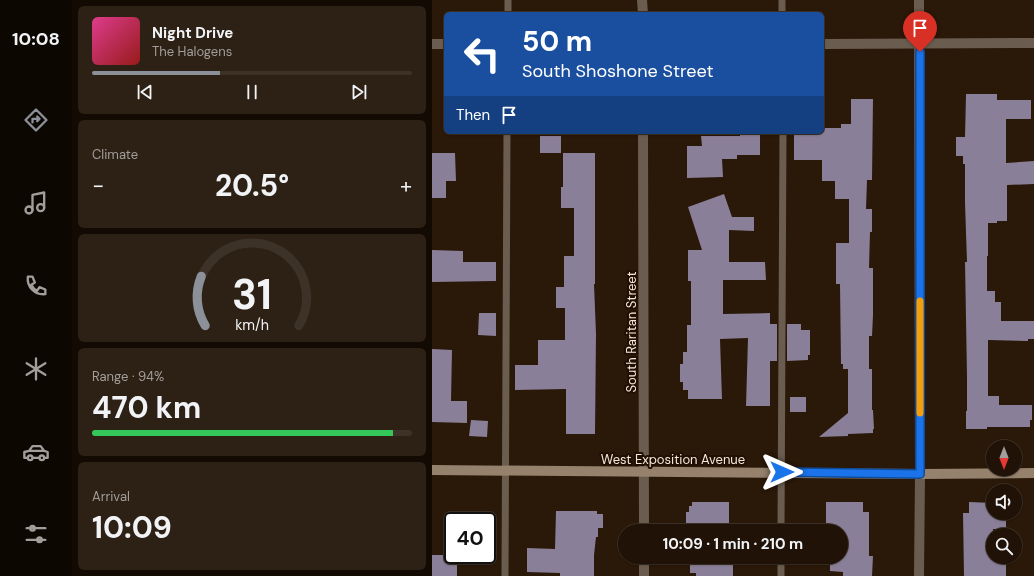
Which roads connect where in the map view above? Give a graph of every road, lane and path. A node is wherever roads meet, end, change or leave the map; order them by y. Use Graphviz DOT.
graph roads {
  1 [pos="508,0"];
  2 [pos="642,0"];
  3 [pos="782,0"];
  4 [pos="919,0"];
  5 [pos="508,12"];
  6 [pos="643,12"];
  7 [pos="782,12"];
  8 [pos="920,43"];
  9 [pos="1034,43"];
  10 [pos="432,44"];
  11 [pos="444,44"];
  12 [pos="824,44"];
  13 [pos="507,134"];
  14 [pos="643,134"];
  15 [pos="782,134"];
  16 [pos="432,470"];
  17 [pos="505,471"];
  18 [pos="644,471"];
  19 [pos="782,472"];
  20 [pos="1034,473"];
  21 [pos="920,474"];
  22 [pos="644,524"];
  23 [pos="781,524"];
  24 [pos="644,564"];
  25 [pos="781,564"];
  26 [pos="505,576"];
  27 [pos="644,576"];
  28 [pos="781,576"];
  29 [pos="919,576"];
  1 -- 5 [label="lane"];
  2 -- 6 [label="street"];
  3 -- 7 [label="lane"];
  4 -- 8 [label="street"];
  8 -- 9 [label="street"];
  8 -- 12 [label="street"];
  8 -- 21 [label="street"];
  10 -- 11 [label="street"];
  13 -- 17 [label="lane"];
  14 -- 18 [label="street, South Raritan Street"];
  15 -- 19 [label="lane"];
  16 -- 17 [label="street, West Exposition Avenue"];
  17 -- 18 [label="street, West Exposition Avenue"];
  17 -- 26 [label="lane"];
  18 -- 19 [label="street, West Exposition Avenue"];
  18 -- 22 [label="street, South Raritan Street"];
  19 -- 21 [label="street, West Exposition Avenue"];
  19 -- 23 [label="lane"];
  20 -- 21 [label="street, West Exposition Avenue"];
  21 -- 29 [label="street"];
  24 -- 27 [label="street"];
  25 -- 28 [label="lane"];
}
